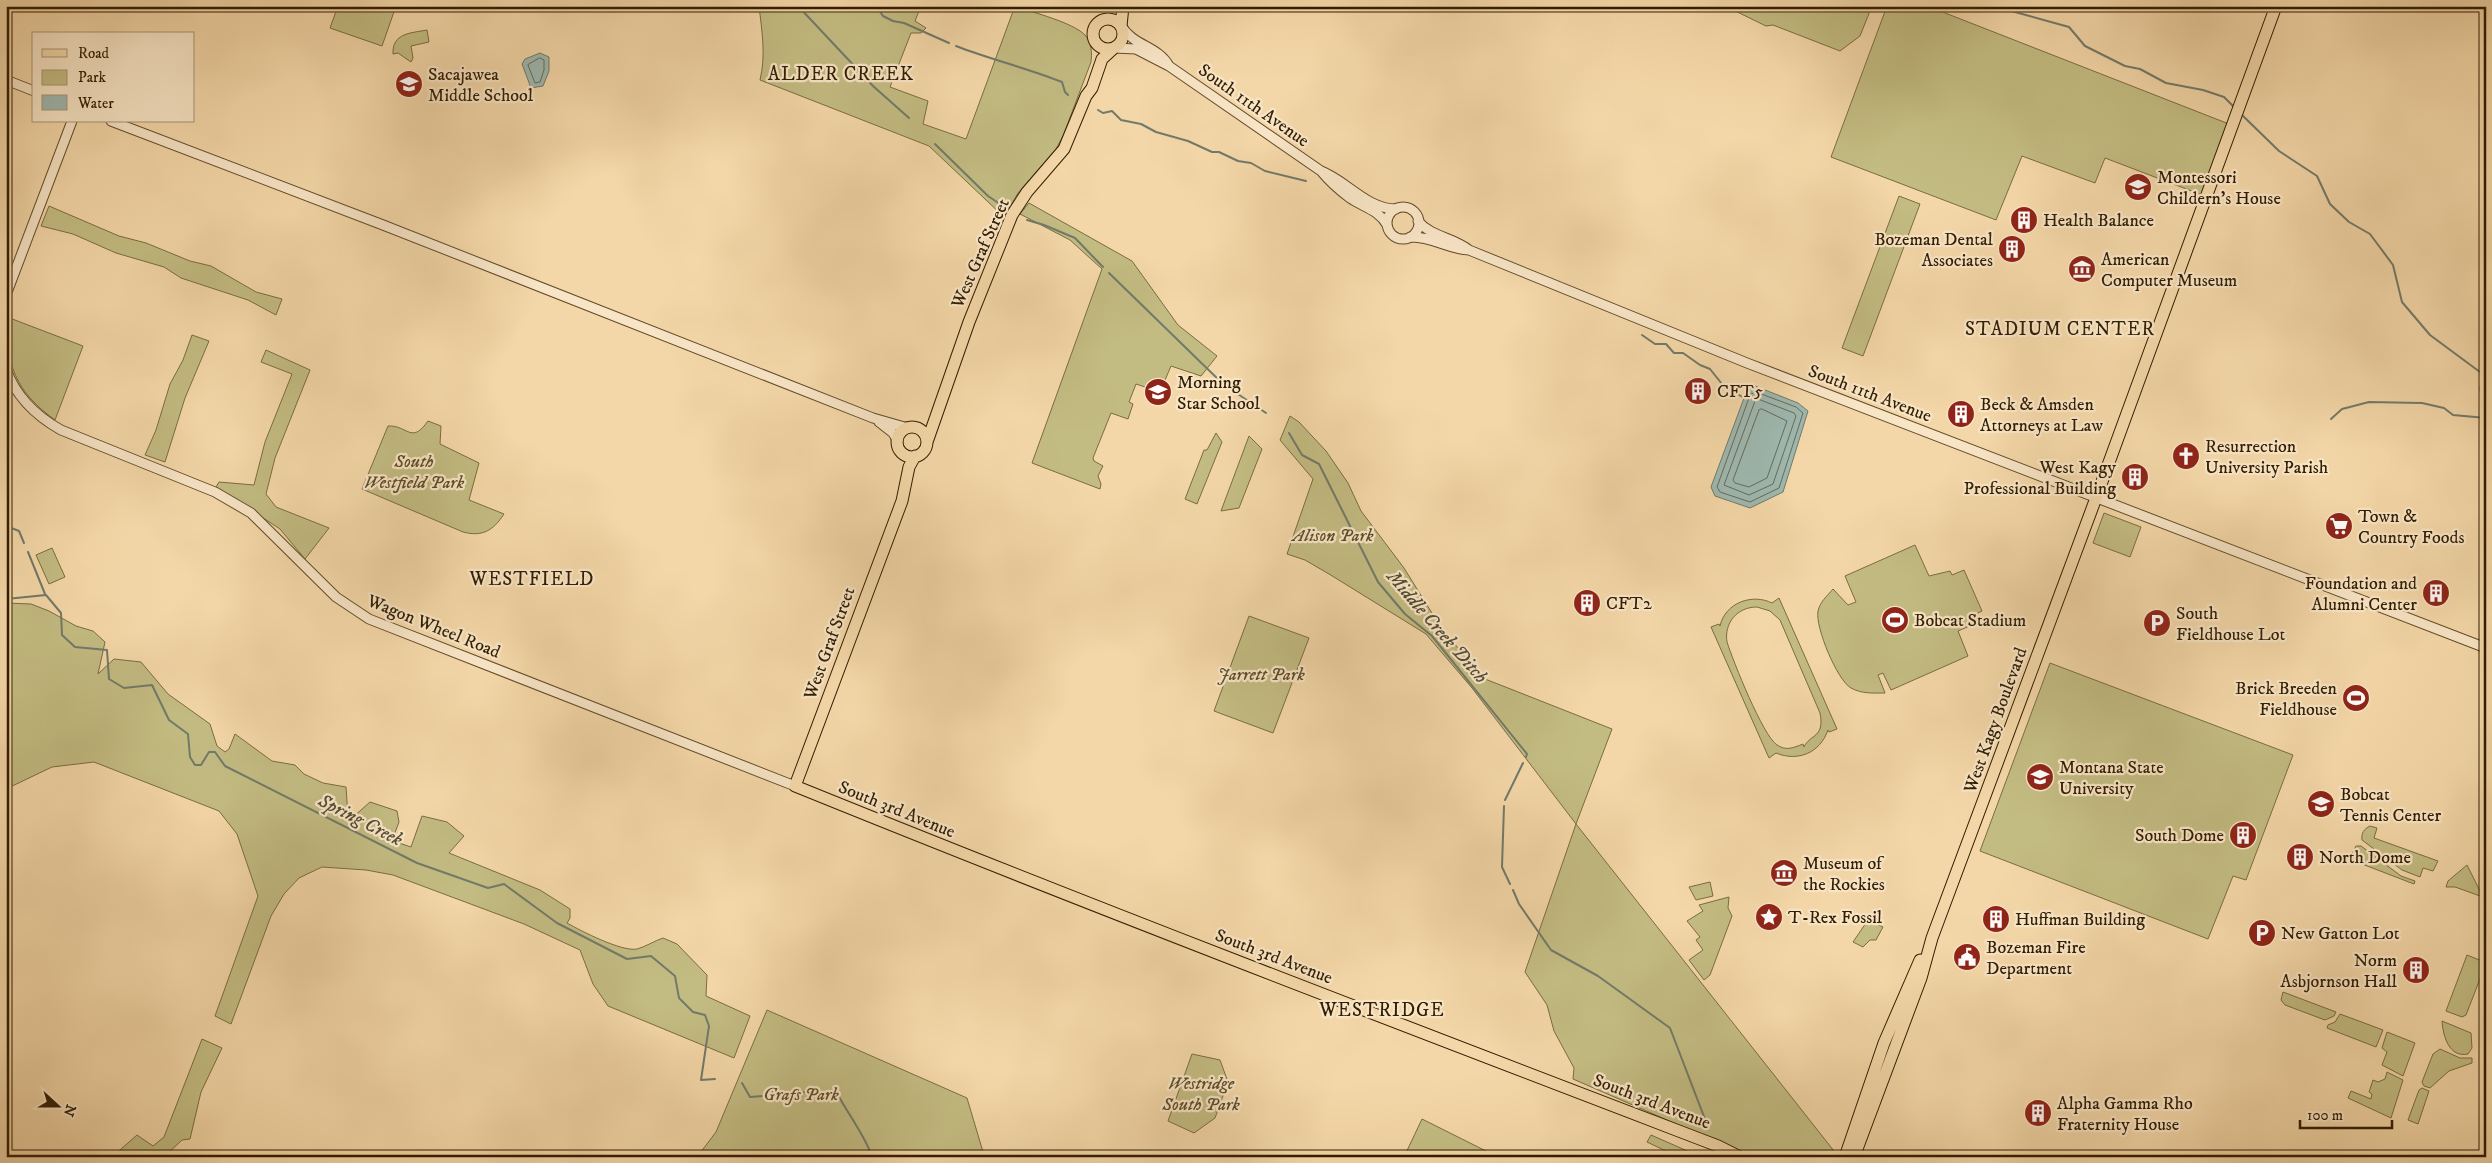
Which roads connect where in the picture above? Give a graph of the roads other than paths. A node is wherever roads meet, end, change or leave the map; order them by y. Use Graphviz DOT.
graph roads {
  1 [pos="1116,6"];
  2 [pos="1123,6"];
  3 [pos="2276,6"];
  4 [pos="1104,20"];
  5 [pos="1121,27"];
  6 [pos="1096,42"];
  7 [pos="1113,48"];
  8 [pos="1169,66"];
  9 [pos="6,80"];
  10 [pos="32,89"];
  11 [pos="1086,96"];
  12 [pos="72,122"];
  13 [pos="114,122"];
  14 [pos="1321,171"];
  15 [pos="1396,209"];
  16 [pos="1418,221"];
  17 [pos="1387,225"];
  18 [pos="1410,237"];
  19 [pos="1469,250"];
  20 [pos="6,295"];
  21 [pos="6,369"];
  22 [pos="937,408"];
  23 [pos="873,418"];
  24 [pos="912,428"];
  25 [pos="927,442"];
  26 [pos="899,446"];
  27 [pos="916,456"];
  28 [pos="2096,498"];
  29 [pos="896,513"];
  30 [pos="2486,648"];
  31 [pos="801,770"];
  32 [pos="795,786"];
  33 [pos="813,793"];
  34 [pos="1932,938"];
  35 [pos="1740,1157"];
  36 [pos="1845,1157"];
  37 [pos="1854,1157"];
  1 -- 4 [label="main road, West Graf Street"];
  2 -- 5 [label="main road, West Graf Street"];
  3 -- 28 [label="main road, West Kagy Boulevard"];
  4 -- 5 [label="main road"];
  4 -- 6 [label="main road, West Graf Street"];
  5 -- 7 [label="main road, West Graf Street"];
  5 -- 8 [label="street, South 11th Avenue"];
  6 -- 7 [label="main road"];
  6 -- 11 [label="main road, West Graf Street"];
  7 -- 8 [label="street, South 11th Avenue"];
  7 -- 11 [label="main road, West Graf Street"];
  8 -- 14 [label="street, South 11th Avenue"];
  9 -- 10 [label="street"];
  11 -- 22 [label="main road, West Graf Street"];
  12 -- 20 [label="street"];
  13 -- 23 [label="street"];
  14 -- 15 [label="street, South 11th Avenue"];
  14 -- 17 [label="street, South 11th Avenue"];
  15 -- 16 [label="street"];
  15 -- 17 [label="street"];
  16 -- 18 [label="street"];
  16 -- 19 [label="street, South 11th Avenue"];
  17 -- 18 [label="street"];
  18 -- 19 [label="street, South 11th Avenue"];
  19 -- 28 [label="street, South 11th Avenue"];
  21 -- 32 [label="street, Wagon Wheel Road"];
  22 -- 24 [label="main road, West Graf Street"];
  22 -- 25 [label="main road, West Graf Street"];
  23 -- 24 [label="street"];
  23 -- 26 [label="street"];
  24 -- 25 [label="main road"];
  24 -- 26 [label="main road"];
  25 -- 27 [label="main road"];
  26 -- 27 [label="main road"];
  26 -- 29 [label="main road, West Graf Street"];
  27 -- 29 [label="main road, West Graf Street"];
  28 -- 30 [label="street, South 11th Avenue"];
  28 -- 34 [label="main road, West Kagy Boulevard"];
  29 -- 31 [label="main road, West Graf Street"];
  31 -- 32 [label="main road, West Graf Street"];
  31 -- 33 [label="main road"];
  32 -- 33 [label="main road, South 3rd Avenue"];
  33 -- 35 [label="main road, South 3rd Avenue"];
  34 -- 36 [label="main road, West Kagy Boulevard"];
  34 -- 37 [label="main road, West Kagy Boulevard"];
}
